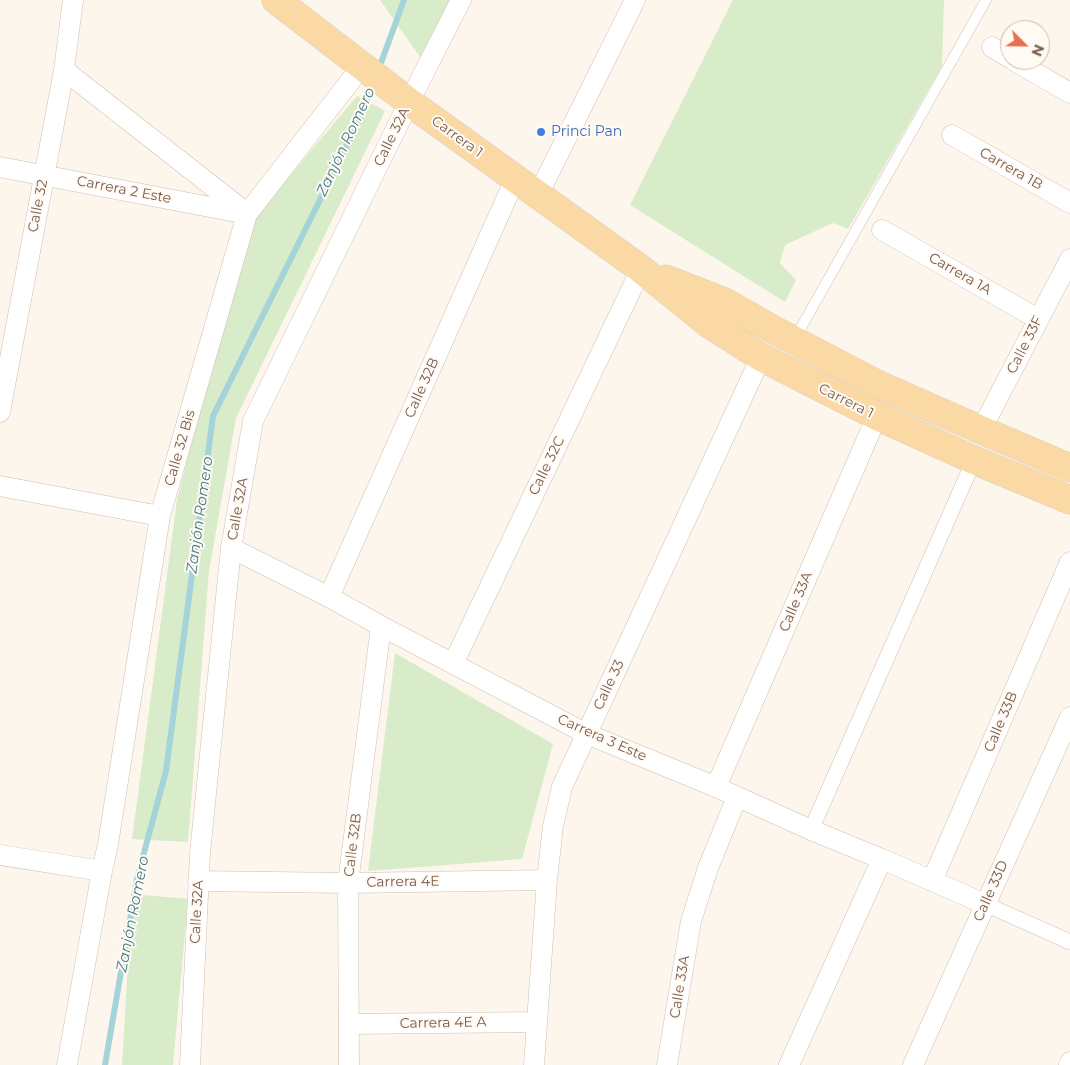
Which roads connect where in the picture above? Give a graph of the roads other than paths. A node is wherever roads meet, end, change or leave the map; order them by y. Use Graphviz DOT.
graph roads {
  1 [pos="73,0"];
  2 [pos="461,0"];
  3 [pos="634,0"];
  4 [pos="986,0"];
  5 [pos="290,7"];
  6 [pos="992,47"];
  7 [pos="1000,52"];
  8 [pos="362,67"];
  9 [pos="64,70"];
  10 [pos="1031,70"];
  11 [pos="1070,93"];
  12 [pos="409,102"];
  13 [pos="952,135"];
  14 [pos="0,167"];
  15 [pos="44,175"];
  16 [pos="515,179"];
  17 [pos="538,195"];
  18 [pos="1070,203"];
  19 [pos="247,214"];
  20 [pos="882,230"];
  21 [pos="1070,259"];
  22 [pos="641,269"];
  23 [pos="1038,319"];
  24 [pos="794,341"];
  25 [pos="761,357"];
  26 [pos="0,412"];
  27 [pos="877,416"];
  28 [pos="980,430"];
  29 [pos="974,460"];
  30 [pos="1070,468"];
  31 [pos="0,486"];
  32 [pos="1070,500"];
  33 [pos="160,516"];
  34 [pos="231,548"];
  35 [pos="1070,562"];
  36 [pos="329,597"];
  37 [pos="381,626"];
  38 [pos="453,664"];
  39 [pos="1070,716"];
  40 [pos="587,734"];
  41 [pos="716,787"];
  42 [pos="737,797"];
  43 [pos="811,830"];
  44 [pos="0,855"];
  45 [pos="882,859"];
  46 [pos="102,871"];
  47 [pos="198,880"];
  48 [pos="547,880"];
  49 [pos="932,881"];
  50 [pos="348,883"];
  51 [pos="985,904"];
  52 [pos="1070,942"];
  53 [pos="537,1022"];
  54 [pos="349,1024"];
  55 [pos="67,1065"];
  56 [pos="190,1065"];
  57 [pos="349,1065"];
  58 [pos="534,1065"];
  59 [pos="667,1065"];
  60 [pos="789,1065"];
  61 [pos="913,1065"];
  1 -- 9 [label="street, Calle 32"];
  2 -- 12 [label="street, Calle 32A"];
  3 -- 17 [label="street"];
  4 -- 24 [label="lane"];
  5 -- 8 [label="main road, Carrera 1"];
  6 -- 7 [label="street"];
  8 -- 12 [label="main road, Carrera 1"];
  8 -- 19 [label="street, Calle 32 Bis"];
  9 -- 15 [label="street, Calle 32"];
  9 -- 19 [label="street"];
  10 -- 11 [label="street"];
  12 -- 16 [label="main road, Carrera 1"];
  12 -- 34 [label="street, Calle 32A"];
  13 -- 18 [label="street, Carrera 1B"];
  14 -- 15 [label="street, Carrera 2 Este"];
  15 -- 19 [label="street, Carrera 2 Este"];
  15 -- 26 [label="street, Calle 32"];
  16 -- 17 [label="main road, Carrera 1"];
  16 -- 36 [label="street, Calle 32B"];
  17 -- 22 [label="main road, Carrera 1"];
  19 -- 33 [label="street, Calle 32 Bis"];
  20 -- 23 [label="street, Carrera 1A"];
  21 -- 23 [label="street, Calle 33F"];
  22 -- 24 [label="main road, Carrera 1"];
  22 -- 25 [label="main road, Carrera 1"];
  22 -- 38 [label="street, Calle 32C"];
  23 -- 28 [label="street, Calle 33F"];
  24 -- 28 [label="main road, Carrera 1"];
  25 -- 27 [label="main road, Carrera 1"];
  25 -- 40 [label="street, Calle 33"];
  27 -- 29 [label="main road, Carrera 1"];
  27 -- 41 [label="street, Calle 33A"];
  28 -- 30 [label="main road, Carrera 1"];
  29 -- 32 [label="main road, Carrera 1"];
  29 -- 43 [label="street"];
  31 -- 33 [label="street"];
  33 -- 46 [label="street, Calle 32 Bis"];
  34 -- 36 [label="street, Carrera 3 Este"];
  34 -- 47 [label="street, Calle 32A"];
  35 -- 49 [label="street, Calle 33B"];
  36 -- 37 [label="street, Carrera 3 Este"];
  37 -- 38 [label="street, Carrera 3 Este"];
  37 -- 50 [label="street, Calle 32B"];
  38 -- 40 [label="street, Carrera 3 Este"];
  39 -- 51 [label="street, Calle 33D"];
  40 -- 41 [label="street, Carrera 3 Este"];
  40 -- 48 [label="street, Calle 33"];
  41 -- 42 [label="street, Carrera 3 Este"];
  42 -- 43 [label="street, Carrera 3 Este"];
  42 -- 59 [label="street, Calle 33A"];
  43 -- 45 [label="street, Carrera 3 Este"];
  44 -- 46 [label="street"];
  45 -- 49 [label="street, Carrera 3 Este"];
  45 -- 60 [label="street"];
  46 -- 55 [label="street, Calle 32 Bis"];
  47 -- 50 [label="street, Carrera 4E"];
  47 -- 56 [label="street, Calle 32A"];
  48 -- 50 [label="street, Carrera 4E"];
  48 -- 53 [label="street, Calle 33"];
  49 -- 51 [label="street, Carrera 3 Este"];
  50 -- 54 [label="street, Calle 32B"];
  51 -- 52 [label="street"];
  51 -- 61 [label="street, Calle 33D"];
  53 -- 54 [label="street, Carrera 4E A"];
  53 -- 58 [label="street, Calle 33"];
  54 -- 57 [label="street, Calle 32B"];
}
